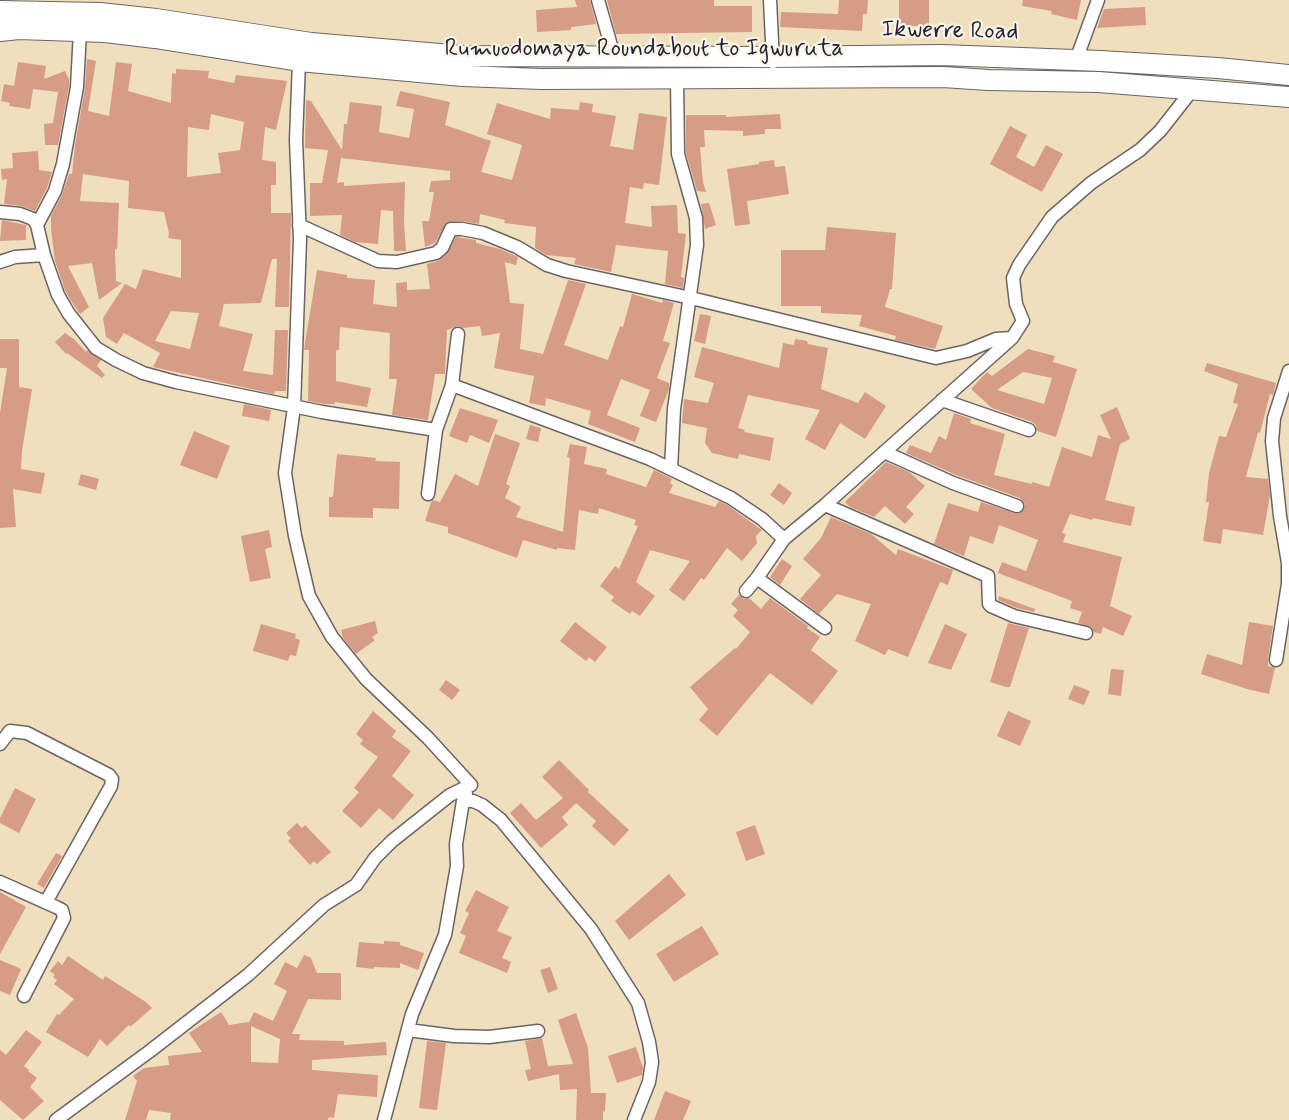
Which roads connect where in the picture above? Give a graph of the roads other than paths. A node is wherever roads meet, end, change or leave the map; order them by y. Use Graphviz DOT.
graph roads {
  1 [pos="598,0"];
  2 [pos="770,0"];
  3 [pos="1098,0"];
  4 [pos="40,5"];
  5 [pos="0,11"];
  6 [pos="0,31"];
  7 [pos="80,31"];
  8 [pos="614,56"];
  9 [pos="774,57"];
  10 [pos="1076,60"];
  11 [pos="299,61"];
  12 [pos="1289,75"];
  13 [pos="771,77"];
  14 [pos="677,78"];
  15 [pos="1193,89"];
  16 [pos="1289,96"];
  17 [pos="0,212"];
  18 [pos="37,225"];
  19 [pos="299,225"];
  20 [pos="44,255"];
  21 [pos="0,262"];
  22 [pos="691,298"];
  23 [pos="458,334"];
  24 [pos="1012,338"];
  25 [pos="1289,371"];
  26 [pos="452,386"];
  27 [pos="942,400"];
  28 [pos="294,406"];
  29 [pos="436,430"];
  30 [pos="1029,430"];
  31 [pos="884,452"];
  32 [pos="671,469"];
  33 [pos="428,494"];
  34 [pos="825,505"];
  35 [pos="1017,506"];
  36 [pos="783,539"];
  37 [pos="757,578"];
  38 [pos="746,591"];
  39 [pos="825,628"];
  40 [pos="1086,633"];
  41 [pos="1276,660"];
  42 [pos="0,744"];
  43 [pos="471,785"];
  44 [pos="463,801"];
  45 [pos="0,882"];
  46 [pos="46,902"];
  47 [pos="24,996"];
  48 [pos="408,1030"];
  49 [pos="538,1031"];
  50 [pos="56,1120"];
  51 [pos="384,1120"];
  52 [pos="634,1120"];
  1 -- 8 [label="street"];
  2 -- 9 [label="street"];
  3 -- 10 [label="street"];
  4 -- 5 [label="main road, Ikwerre Road"];
  4 -- 8 [label="main road, Ikwerre Road"];
  6 -- 7 [label="main road, Rumuodomaya Roundabout to Igwuruta"];
  7 -- 11 [label="main road, Rumuodomaya Roundabout to Igwuruta"];
  7 -- 18 [label="street"];
  8 -- 9 [label="main road, Ikwerre Road"];
  9 -- 10 [label="main road, Ikwerre Road"];
  9 -- 13 [label="street"];
  10 -- 12 [label="main road, Ikwerre Road"];
  11 -- 14 [label="main road, Rumuodomaya Roundabout to Igwuruta"];
  11 -- 19 [label="street"];
  13 -- 14 [label="main road, Rumuodomaya Roundabout to Igwuruta"];
  13 -- 15 [label="main road, Rumuodomaya Roundabout to Igwuruta"];
  14 -- 22 [label="street"];
  15 -- 16 [label="main road, Rumuodomaya Roundabout to Igwuruta"];
  15 -- 24 [label="street"];
  17 -- 18 [label="street"];
  18 -- 20 [label="street"];
  19 -- 22 [label="street"];
  19 -- 28 [label="street"];
  20 -- 21 [label="street"];
  20 -- 28 [label="street"];
  22 -- 24 [label="street"];
  22 -- 32 [label="street"];
  23 -- 26 [label="street"];
  24 -- 27 [label="street"];
  25 -- 41 [label="street"];
  26 -- 29 [label="street"];
  26 -- 32 [label="street"];
  27 -- 30 [label="street"];
  27 -- 31 [label="street"];
  28 -- 29 [label="street"];
  28 -- 43 [label="street"];
  29 -- 33 [label="street"];
  31 -- 34 [label="street"];
  31 -- 35 [label="street"];
  32 -- 36 [label="street"];
  34 -- 36 [label="street"];
  34 -- 40 [label="street"];
  36 -- 37 [label="street"];
  37 -- 38 [label="street"];
  37 -- 39 [label="street"];
  42 -- 46 [label="street"];
  43 -- 44 [label="street"];
  43 -- 50 [label="street"];
  44 -- 48 [label="street"];
  44 -- 52 [label="street"];
  45 -- 46 [label="street"];
  46 -- 47 [label="street"];
  48 -- 49 [label="street"];
  48 -- 51 [label="street"];
}
